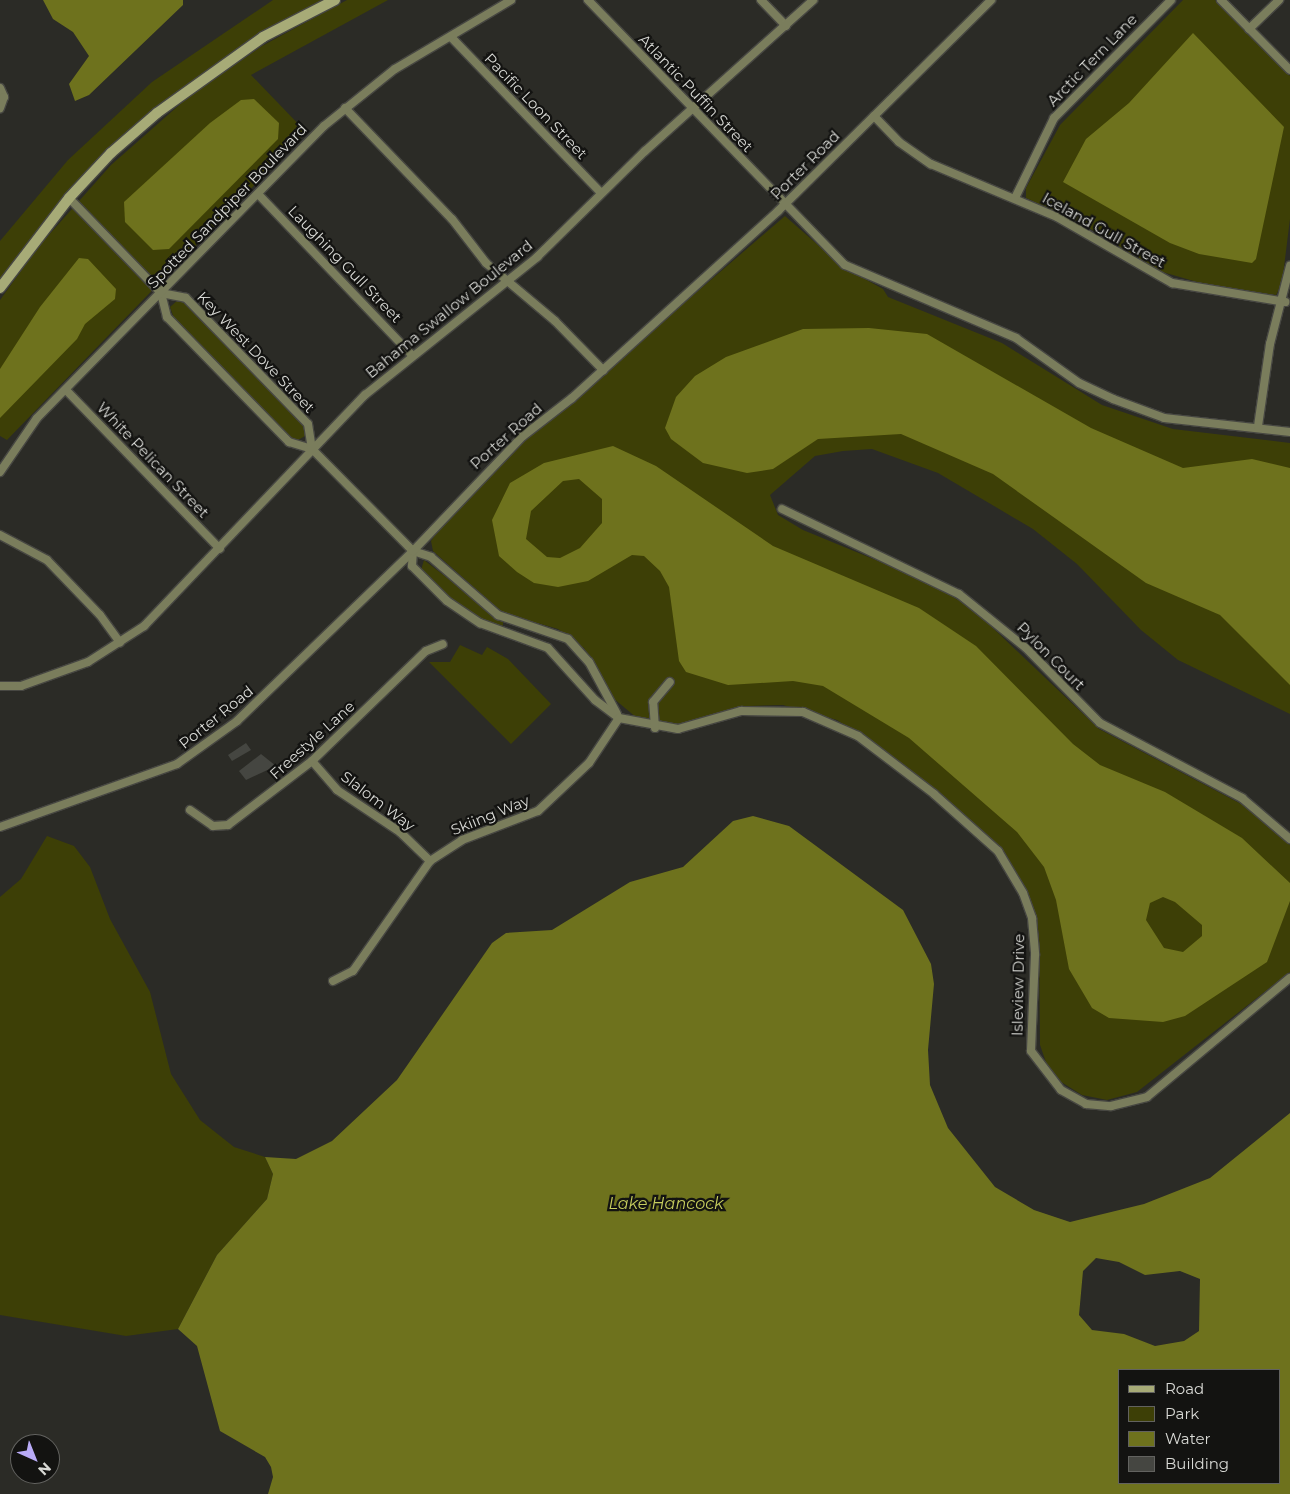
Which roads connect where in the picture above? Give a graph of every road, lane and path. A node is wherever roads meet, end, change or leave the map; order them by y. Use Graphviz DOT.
graph roads {
  1 [pos="335,0"];
  2 [pos="511,0"];
  3 [pos="588,0"];
  4 [pos="761,0"];
  5 [pos="813,0"];
  6 [pos="991,0"];
  7 [pos="1171,0"];
  8 [pos="1221,0"];
  9 [pos="1279,0"];
  10 [pos="786,26"];
  11 [pos="1249,29"];
  12 [pos="451,37"];
  13 [pos="1290,70"];
  14 [pos="0,88"];
  15 [pos="0,108"];
  16 [pos="345,108"];
  17 [pos="694,110"];
  18 [pos="874,116"];
  19 [pos="601,193"];
  20 [pos="258,194"];
  21 [pos="69,198"];
  22 [pos="1015,198"];
  23 [pos="784,205"];
  24 [pos="1290,266"];
  25 [pos="505,281"];
  26 [pos="0,288"];
  27 [pos="161,293"];
  28 [pos="1284,302"];
  29 [pos="411,354"];
  30 [pos="603,370"];
  31 [pos="66,390"];
  32 [pos="1258,426"];
  33 [pos="1290,432"];
  34 [pos="312,448"];
  35 [pos="0,472"];
  36 [pos="782,509"];
  37 [pos="0,535"];
  38 [pos="220,549"];
  39 [pos="413,551"];
  40 [pos="512,621"];
  41 [pos="509,632"];
  42 [pos="120,643"];
  43 [pos="443,644"];
  44 [pos="670,682"];
  45 [pos="0,686"];
  46 [pos="619,718"];
  47 [pos="654,728"];
  48 [pos="312,761"];
  49 [pos="190,810"];
  50 [pos="0,827"];
  51 [pos="1290,839"];
  52 [pos="430,861"];
  53 [pos="1290,978"];
  54 [pos="333,981"];
  1 -- 21 [label="main road"];
  2 -- 12 [label="street, Spotted Sandpiper Boulevard"];
  3 -- 17 [label="street, Atlantic Puffin Street"];
  4 -- 10 [label="street"];
  5 -- 10 [label="street, Bahama Swallow Boulevard"];
  6 -- 18 [label="street, Porter Road"];
  7 -- 22 [label="street, Arctic Tern Lane"];
  8 -- 11 [label="street"];
  9 -- 11 [label="street"];
  10 -- 17 [label="street, Bahama Swallow Boulevard"];
  11 -- 13 [label="street"];
  12 -- 16 [label="street, Spotted Sandpiper Boulevard"];
  12 -- 19 [label="street, Pacific Loon Street"];
  14 -- 15 [label="street"];
  16 -- 20 [label="street, Spotted Sandpiper Boulevard"];
  16 -- 25 [label="street"];
  17 -- 19 [label="street, Bahama Swallow Boulevard"];
  17 -- 23 [label="street, Atlantic Puffin Street"];
  18 -- 22 [label="street, Iceland Gull Street"];
  18 -- 23 [label="street, Porter Road"];
  19 -- 25 [label="street, Bahama Swallow Boulevard"];
  20 -- 27 [label="street, Spotted Sandpiper Boulevard"];
  20 -- 29 [label="street, Laughing Gull Street"];
  21 -- 26 [label="main road"];
  21 -- 27 [label="street"];
  22 -- 28 [label="street, Iceland Gull Street"];
  23 -- 30 [label="street, Porter Road"];
  23 -- 32 [label="street, Atlantic Puffin Street"];
  24 -- 28 [label="street"];
  25 -- 29 [label="street, Bahama Swallow Boulevard"];
  25 -- 30 [label="street"];
  27 -- 31 [label="street, Spotted Sandpiper Boulevard"];
  27 -- 34 [label="street"];
  27 -- 34 [label="street, Key West Dove Street"];
  28 -- 32 [label="street"];
  29 -- 34 [label="street, Bahama Swallow Boulevard"];
  30 -- 39 [label="street, Porter Road"];
  31 -- 35 [label="street, Spotted Sandpiper Boulevard"];
  31 -- 38 [label="street, White Pelican Street"];
  32 -- 33 [label="street, Atlantic Puffin Street"];
  34 -- 38 [label="street, Bahama Swallow Boulevard"];
  34 -- 39 [label="street"];
  36 -- 51 [label="street, Pylon Court"];
  37 -- 42 [label="street"];
  38 -- 42 [label="street, Bahama Swallow Boulevard"];
  39 -- 40 [label="street"];
  39 -- 41 [label="street, Isleview Drive"];
  39 -- 50 [label="street, Porter Road"];
  40 -- 41 [label="street"];
  40 -- 46 [label="street"];
  41 -- 46 [label="street, Isleview Drive"];
  42 -- 45 [label="street, Bahama Swallow Boulevard"];
  43 -- 48 [label="street, Freestyle Lane"];
  44 -- 47 [label="street"];
  46 -- 47 [label="street, Isleview Drive"];
  46 -- 52 [label="street, Skiing Way"];
  47 -- 53 [label="street, Isleview Drive"];
  48 -- 49 [label="street, Freestyle Lane"];
  48 -- 52 [label="street, Slalom Way"];
  52 -- 54 [label="street, Skiing Way"];
}
